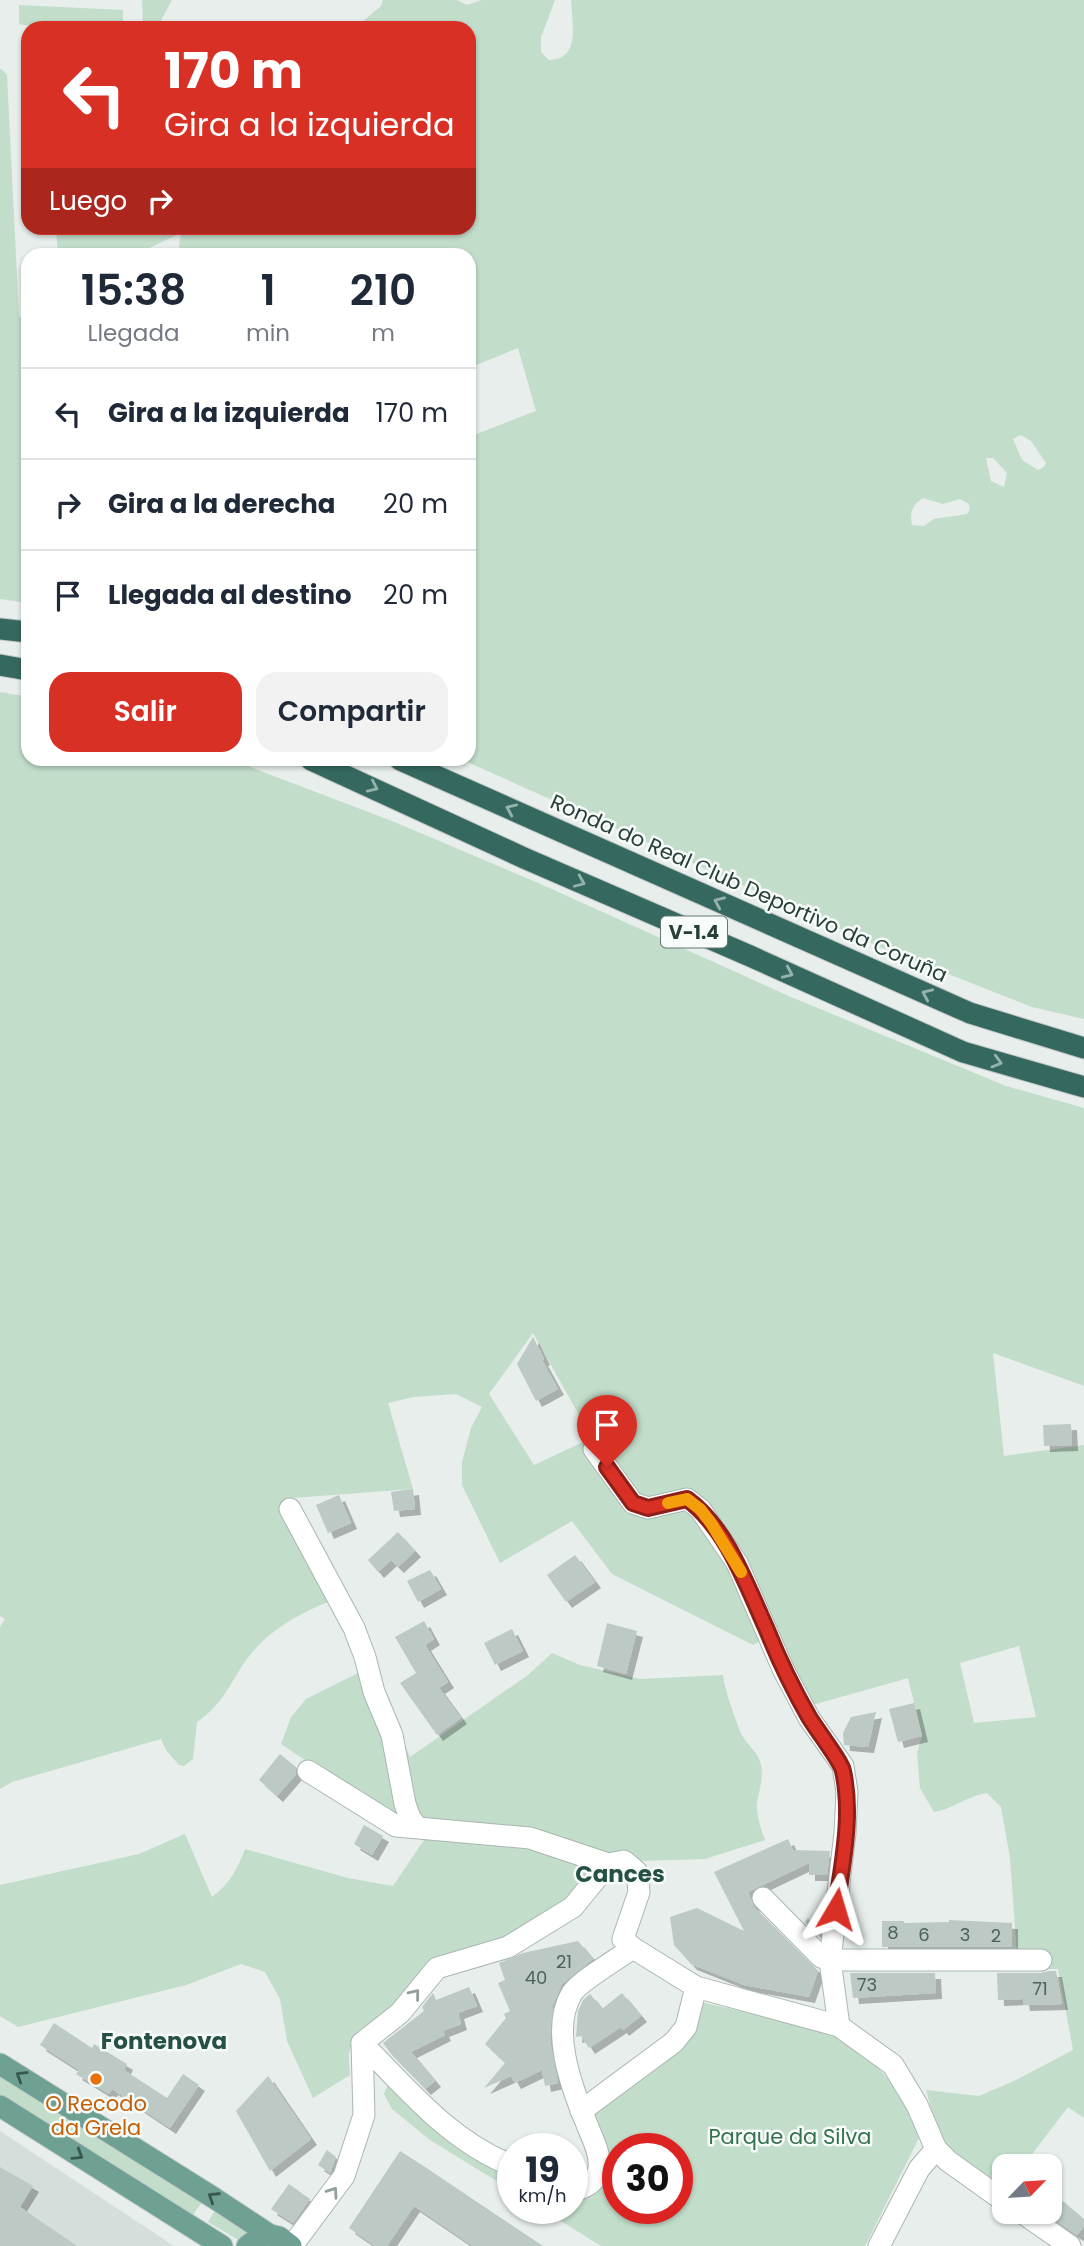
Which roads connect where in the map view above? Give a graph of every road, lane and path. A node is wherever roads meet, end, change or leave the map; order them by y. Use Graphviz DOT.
graph roads {
  1 [pos="0,629"];
  2 [pos="21,631"];
  3 [pos="0,665"];
  4 [pos="21,669"];
  5 [pos="324,766"];
  6 [pos="414,766"];
  7 [pos="1084,1048"];
  8 [pos="1084,1087"];
  9 [pos="594,1449"];
  10 [pos="290,1509"];
  11 [pos="308,1770"];
  12 [pos="418,1827"];
  13 [pos="608,1864"];
  14 [pos="763,1898"];
  15 [pos="633,1948"];
  16 [pos="830,1960"];
  17 [pos="1041,1960"];
  18 [pos="696,1987"];
  19 [pos="839,2026"];
  20 [pos="362,2043"];
  21 [pos="0,2064"];
  22 [pos="0,2106"];
  23 [pos="581,2111"];
  24 [pos="936,2149"];
  25 [pos="497,2160"];
  26 [pos="588,2185"];
  27 [pos="992,2192"];
  28 [pos="1038,2224"];
  29 [pos="270,2235"];
  30 [pos="222,2246"];
  31 [pos="247,2246"];
  32 [pos="292,2246"];
  33 [pos="879,2246"];
  34 [pos="1070,2246"];
  1 -- 2 [label="highway"];
  3 -- 4 [label="highway"];
  5 -- 8 [label="highway, V-1.4, one-way"];
  7 -- 6 [label="highway, Ronda do Real Club Deportivo da Coruña / V-1.4, one-way"];
  9 -- 16 [label="street"];
  10 -- 12 [label="street"];
  11 -- 12 [label="street"];
  12 -- 13 [label="street"];
  13 -- 15 [label="street"];
  20 -- 13 [label="street, one-way"];
  14 -- 16 [label="street"];
  15 -- 18 [label="street"];
  15 -- 23 [label="street"];
  16 -- 17 [label="street"];
  16 -- 19 [label="street"];
  18 -- 19 [label="street"];
  18 -- 23 [label="street"];
  19 -- 24 [label="street"];
  20 -- 25 [label="street"];
  32 -- 20 [label="street, one-way"];
  29 -- 21 [label="main road, one-way"];
  22 -- 30 [label="main road, one-way"];
  23 -- 26 [label="street"];
  24 -- 27 [label="street"];
  24 -- 33 [label="street"];
  28 -- 34 [label="street"];
  29 -- 31 [label="main road"];
  29 -- 32 [label="main road"];
}
